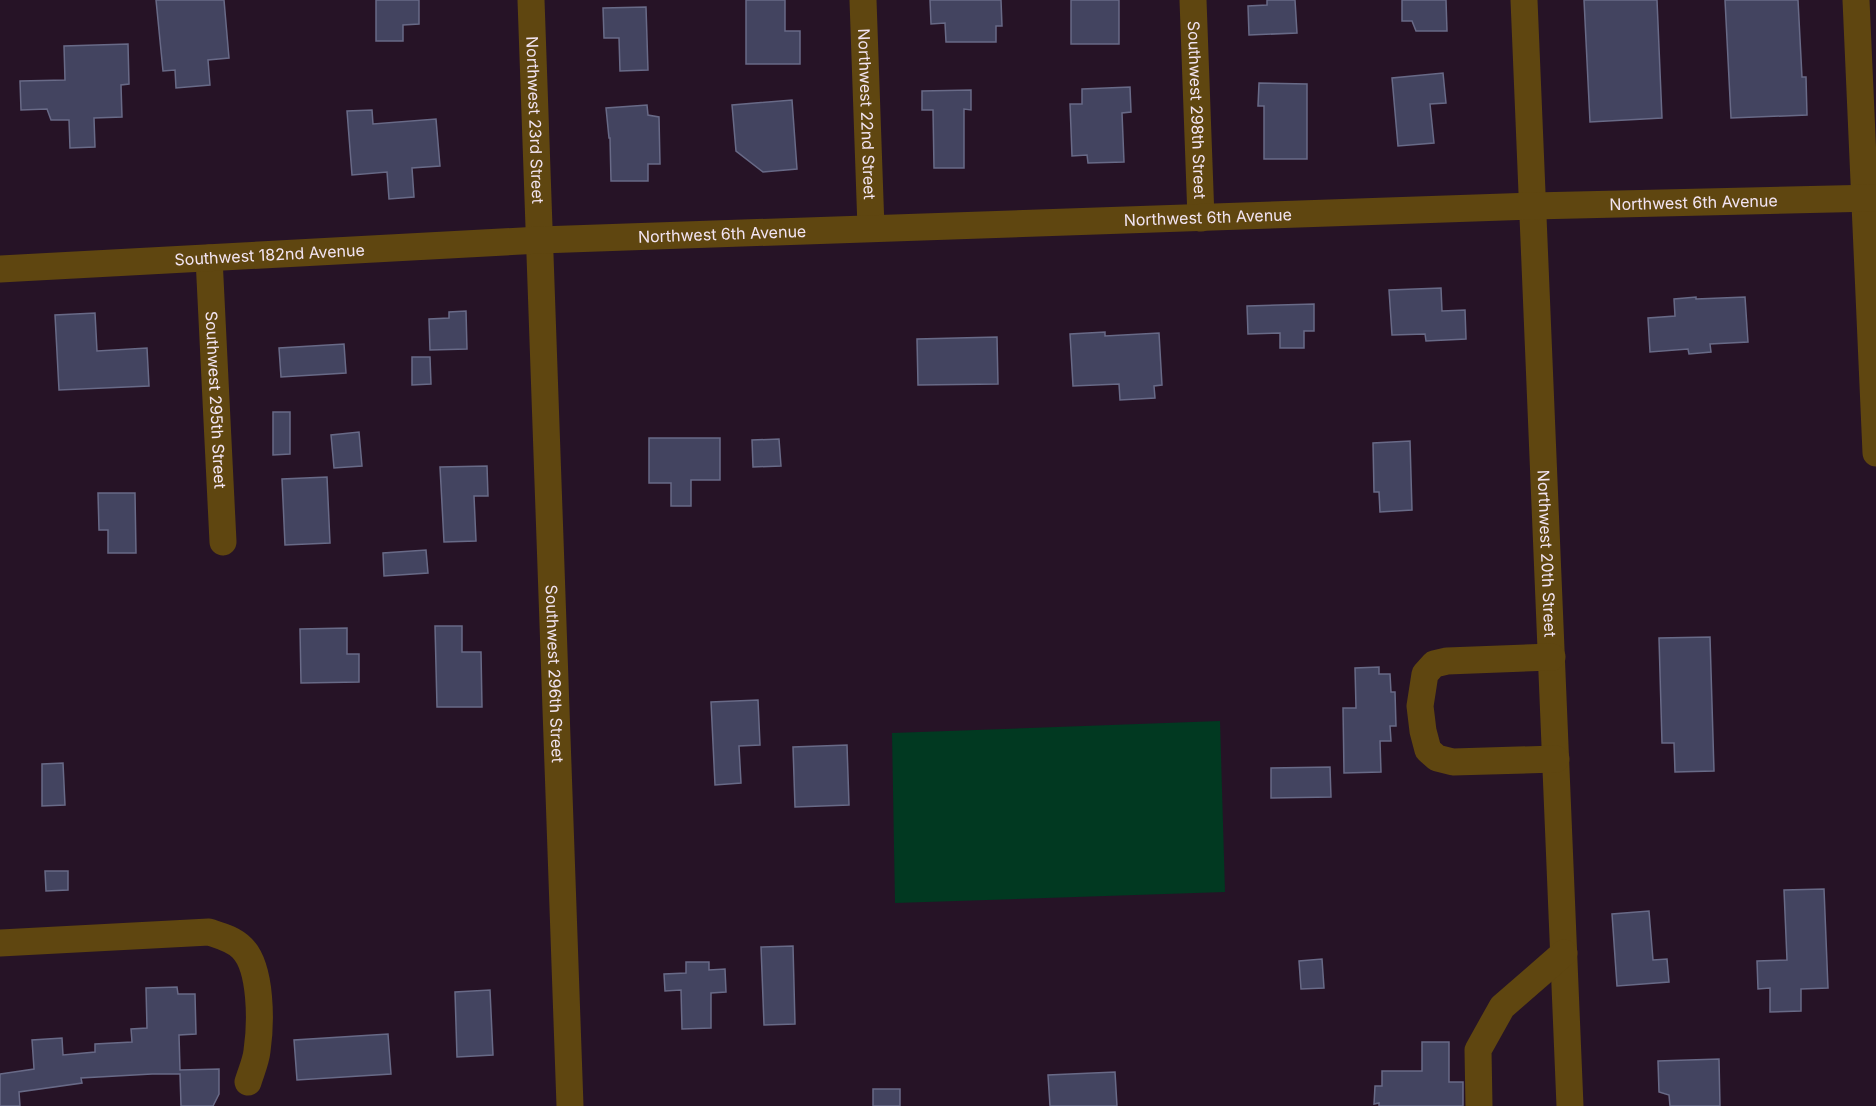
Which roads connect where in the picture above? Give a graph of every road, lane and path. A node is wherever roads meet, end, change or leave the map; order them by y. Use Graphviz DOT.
graph roads {
  1 [pos="531,0"];
  2 [pos="863,0"];
  3 [pos="1192,0"];
  4 [pos="1524,0"];
  5 [pos="1856,0"];
  6 [pos="1871,198"];
  7 [pos="1533,206"];
  8 [pos="1201,218"];
  9 [pos="871,228"];
  10 [pos="540,240"];
  11 [pos="209,258"];
  12 [pos="0,269"];
  13 [pos="1876,453"];
  14 [pos="224,542"];
  15 [pos="1552,657"];
  16 [pos="1556,759"];
  17 [pos="0,943"];
  18 [pos="1564,953"];
  19 [pos="248,1082"];
  20 [pos="570,1106"];
  21 [pos="1479,1106"];
  22 [pos="1570,1106"];
  1 -- 10 [label="street, Northwest 23rd Street"];
  2 -- 9 [label="street, Northwest 22nd Street"];
  3 -- 8 [label="street, Southwest 298th Street"];
  4 -- 7 [label="street, Northwest 20th Street"];
  5 -- 6 [label="street"];
  6 -- 7 [label="street, Northwest 6th Avenue"];
  6 -- 13 [label="street"];
  7 -- 8 [label="street, Northwest 6th Avenue"];
  7 -- 15 [label="street, Northwest 20th Street"];
  8 -- 9 [label="street, Northwest 6th Avenue"];
  9 -- 10 [label="street, Northwest 6th Avenue"];
  10 -- 11 [label="street, Southwest 182nd Avenue"];
  10 -- 20 [label="street, Southwest 296th Street"];
  11 -- 12 [label="street, Southwest 182nd Avenue"];
  11 -- 14 [label="street, Southwest 295th Street"];
  15 -- 16 [label="street, Northwest 20th Street"];
  15 -- 16 [label="street"];
  16 -- 18 [label="street, Northwest 20th Street"];
  17 -- 19 [label="street"];
  18 -- 21 [label="street"];
  18 -- 22 [label="street, Northwest 20th Street"];
}
